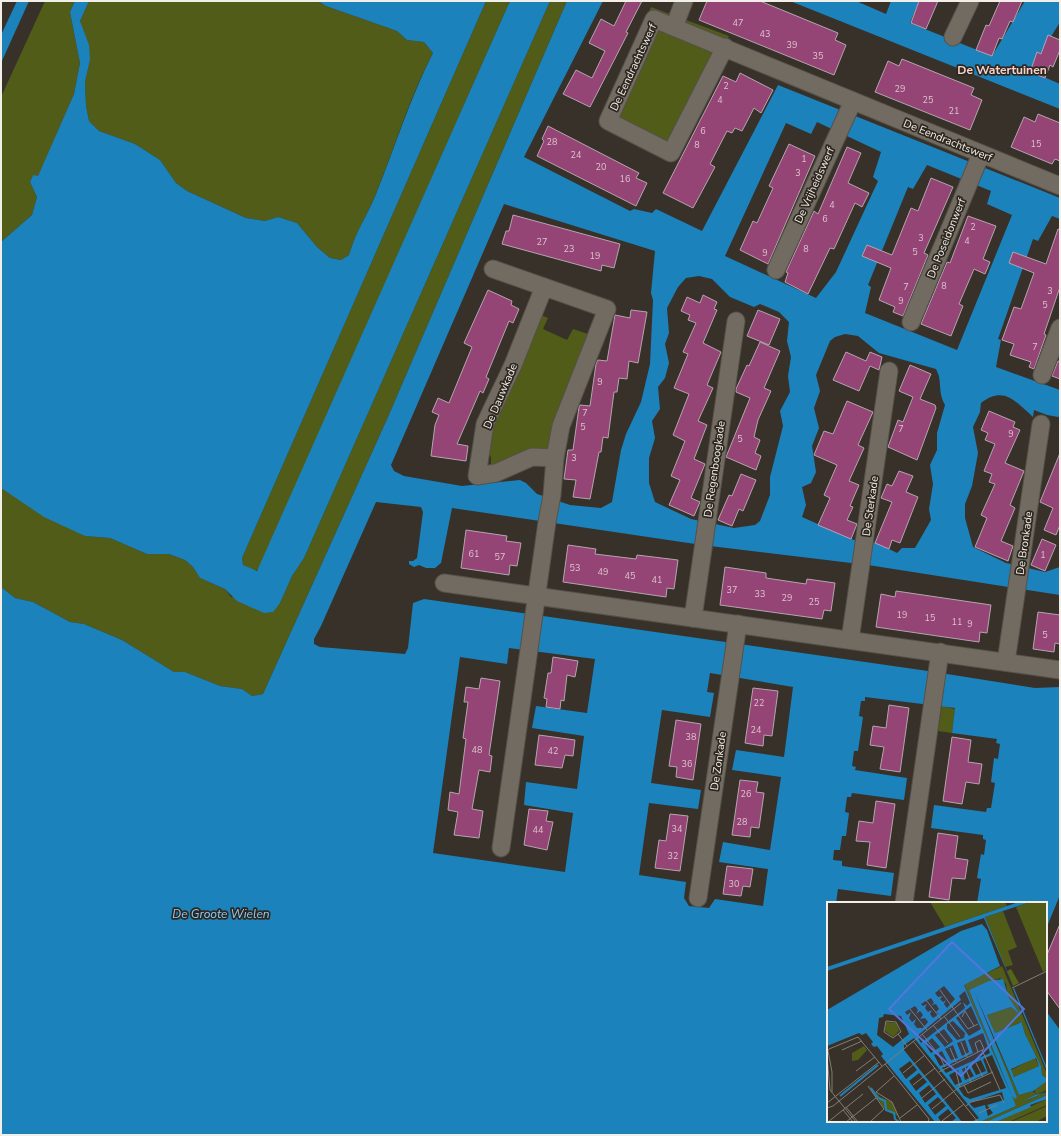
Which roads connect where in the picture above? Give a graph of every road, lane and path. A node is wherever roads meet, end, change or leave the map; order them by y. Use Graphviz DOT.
graph roads {
  1 [pos="684,1"];
  2 [pos="970,1"];
  3 [pos="674,27"];
  4 [pos="953,37"];
  5 [pos="725,47"];
  6 [pos="851,105"];
  7 [pos="980,157"];
  8 [pos="1060,186"];
  9 [pos="493,269"];
  10 [pos="776,270"];
  11 [pos="544,287"];
  12 [pos="736,321"];
  13 [pos="911,322"];
  14 [pos="1060,328"];
  15 [pos="889,371"];
  16 [pos="1042,375"];
  17 [pos="1041,424"];
  18 [pos="555,458"];
  19 [pos="444,583"];
  20 [pos="535,603"];
  21 [pos="692,618"];
  22 [pos="737,629"];
  23 [pos="850,640"];
  24 [pos="939,658"];
  25 [pos="1006,662"];
  26 [pos="1060,670"];
  27 [pos="501,848"];
  28 [pos="698,898"];
  29 [pos="904,902"];
  1 -- 3 [label="street"];
  2 -- 4 [label="street"];
  3 -- 5 [label="street, De Eendrachtswerf"];
  3 -- 5 [label="street, De Eendrachtswerf"];
  5 -- 6 [label="street, De Eendrachtswerf"];
  6 -- 7 [label="street, De Eendrachtswerf"];
  6 -- 10 [label="street, De Vrijheidswerf"];
  7 -- 8 [label="street, De Eendrachtswerf"];
  7 -- 13 [label="street, De Poseidonwerf"];
  9 -- 11 [label="street"];
  11 -- 18 [label="street"];
  11 -- 18 [label="street, De Dauwkade"];
  12 -- 21 [label="street, De Regenboogkade"];
  14 -- 16 [label="street"];
  15 -- 23 [label="street, De Sterkade"];
  17 -- 25 [label="street, De Bronkade"];
  18 -- 20 [label="street"];
  19 -- 20 [label="street"];
  20 -- 21 [label="street"];
  20 -- 27 [label="street"];
  21 -- 22 [label="street"];
  22 -- 23 [label="street"];
  22 -- 28 [label="street, De Zonkade"];
  23 -- 24 [label="street"];
  24 -- 25 [label="street"];
  24 -- 29 [label="street"];
  25 -- 26 [label="street"];
}
